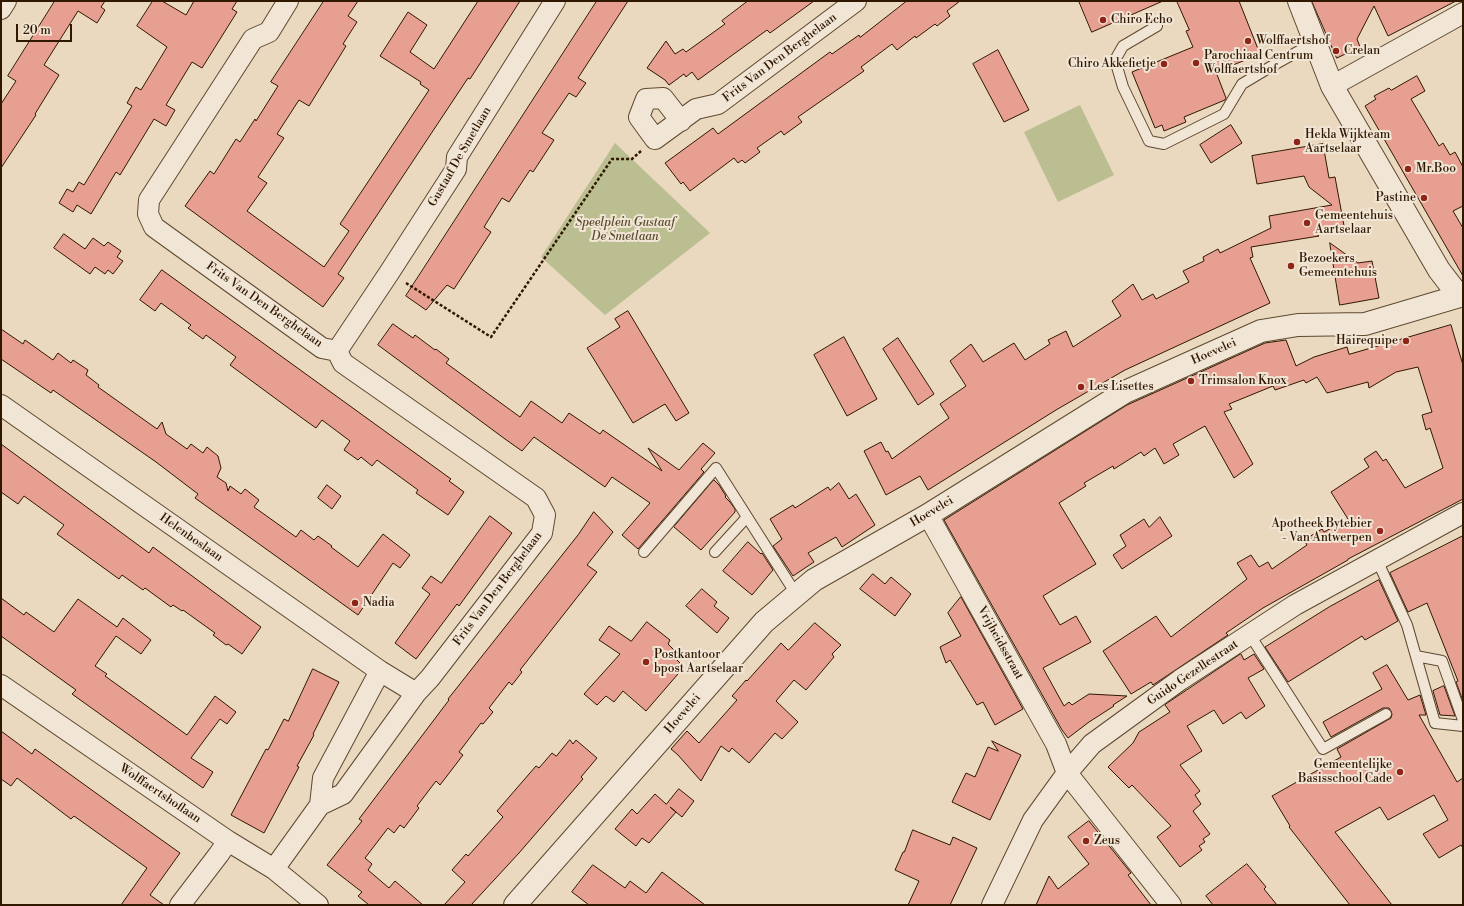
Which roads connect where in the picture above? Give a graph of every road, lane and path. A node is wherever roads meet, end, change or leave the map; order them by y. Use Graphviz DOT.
graph roads {
  1 [pos="6,1"];
  2 [pos="288,1"];
  3 [pos="555,1"];
  4 [pos="856,1"];
  5 [pos="1299,1"];
  6 [pos="1,9"];
  7 [pos="1463,13"];
  8 [pos="1157,26"];
  9 [pos="1315,42"];
  10 [pos="1332,86"];
  11 [pos="681,120"];
  12 [pos="632,159"];
  13 [pos="389,273"];
  14 [pos="1462,300"];
  15 [pos="337,351"];
  16 [pos="1,405"];
  17 [pos="1463,514"];
  18 [pos="928,515"];
  19 [pos="747,517"];
  20 [pos="644,552"];
  21 [pos="715,552"];
  22 [pos="1377,560"];
  23 [pos="796,594"];
  24 [pos="1250,635"];
  25 [pos="1416,656"];
  26 [pos="380,671"];
  27 [pos="1,685"];
  28 [pos="416,694"];
  29 [pos="1386,714"];
  30 [pos="1463,720"];
  31 [pos="1463,726"];
  32 [pos="1067,773"];
  33 [pos="320,805"];
  34 [pos="228,841"];
  35 [pos="274,869"];
  36 [pos="180,905"];
  37 [pos="318,905"];
  38 [pos="515,905"];
  39 [pos="992,905"];
  40 [pos="1171,905"];
  1 -- 6 [label="street"];
  2 -- 15 [label="street, Frits Van Den Berghelaan"];
  3 -- 13 [label="street, Gustaaf De Smetlaan"];
  4 -- 11 [label="street, Frits Van Den Berghelaan"];
  5 -- 9 [label="street"];
  7 -- 10 [label="street"];
  8 -- 9 [label="lane"];
  9 -- 10 [label="street"];
  10 -- 14 [label="street"];
  12 -- 13 [label="path"];
  13 -- 15 [label="street, Gustaaf De Smetlaan"];
  14 -- 18 [label="street, Hoevelei"];
  15 -- 28 [label="street, Frits Van Den Berghelaan"];
  16 -- 26 [label="street, Helenboslaan"];
  17 -- 22 [label="street, Guido Gezellestraat"];
  18 -- 23 [label="street, Hoevelei"];
  18 -- 32 [label="street, Vrijheidsstraat"];
  19 -- 20 [label="lane"];
  19 -- 21 [label="lane"];
  19 -- 23 [label="lane"];
  22 -- 24 [label="street, Guido Gezellestraat"];
  22 -- 25 [label="lane"];
  23 -- 38 [label="street, Hoevelei"];
  24 -- 29 [label="lane"];
  24 -- 32 [label="street, Guido Gezellestraat"];
  25 -- 30 [label="lane"];
  25 -- 31 [label="lane"];
  26 -- 28 [label="street, Helenboslaan"];
  26 -- 33 [label="street"];
  27 -- 34 [label="street, Wolffaertshoflaan"];
  28 -- 33 [label="street"];
  32 -- 39 [label="street, Guido Gezellestraat"];
  32 -- 40 [label="street, Vrijheidsstraat"];
  33 -- 35 [label="street"];
  34 -- 35 [label="street, Wolffaertshoflaan"];
  34 -- 36 [label="street"];
  35 -- 37 [label="street, Wolffaertshoflaan"];
}
